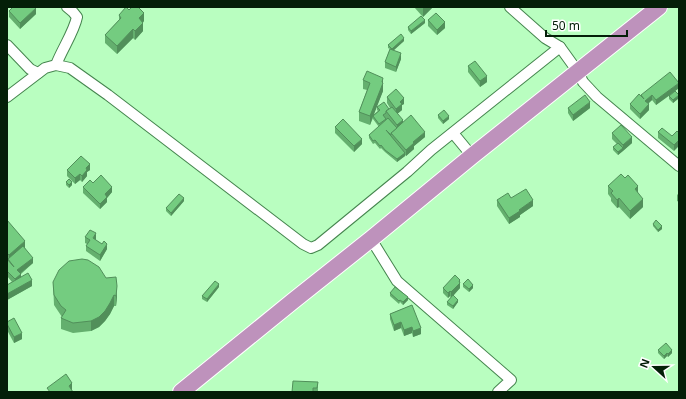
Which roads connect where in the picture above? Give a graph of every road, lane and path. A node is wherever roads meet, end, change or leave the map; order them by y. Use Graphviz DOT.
graph roads {
  1 [pos="67,7"];
  2 [pos="510,7"];
  3 [pos="659,7"];
  4 [pos="7,45"];
  5 [pos="560,47"];
  6 [pos="56,65"];
  7 [pos="578,72"];
  8 [pos="38,73"];
  9 [pos="7,97"];
  10 [pos="453,133"];
  11 [pos="472,156"];
  12 [pos="679,166"];
  13 [pos="371,239"];
  14 [pos="181,392"];
  15 [pos="498,392"];
  1 -- 6 [label="street"];
  2 -- 5 [label="street"];
  3 -- 7 [label="highway"];
  4 -- 8 [label="street"];
  5 -- 7 [label="street"];
  5 -- 10 [label="street"];
  6 -- 8 [label="street"];
  6 -- 10 [label="street"];
  7 -- 11 [label="highway"];
  7 -- 12 [label="street"];
  8 -- 9 [label="street"];
  10 -- 11 [label="street"];
  11 -- 13 [label="highway"];
  13 -- 14 [label="highway"];
  13 -- 15 [label="street"];
}
